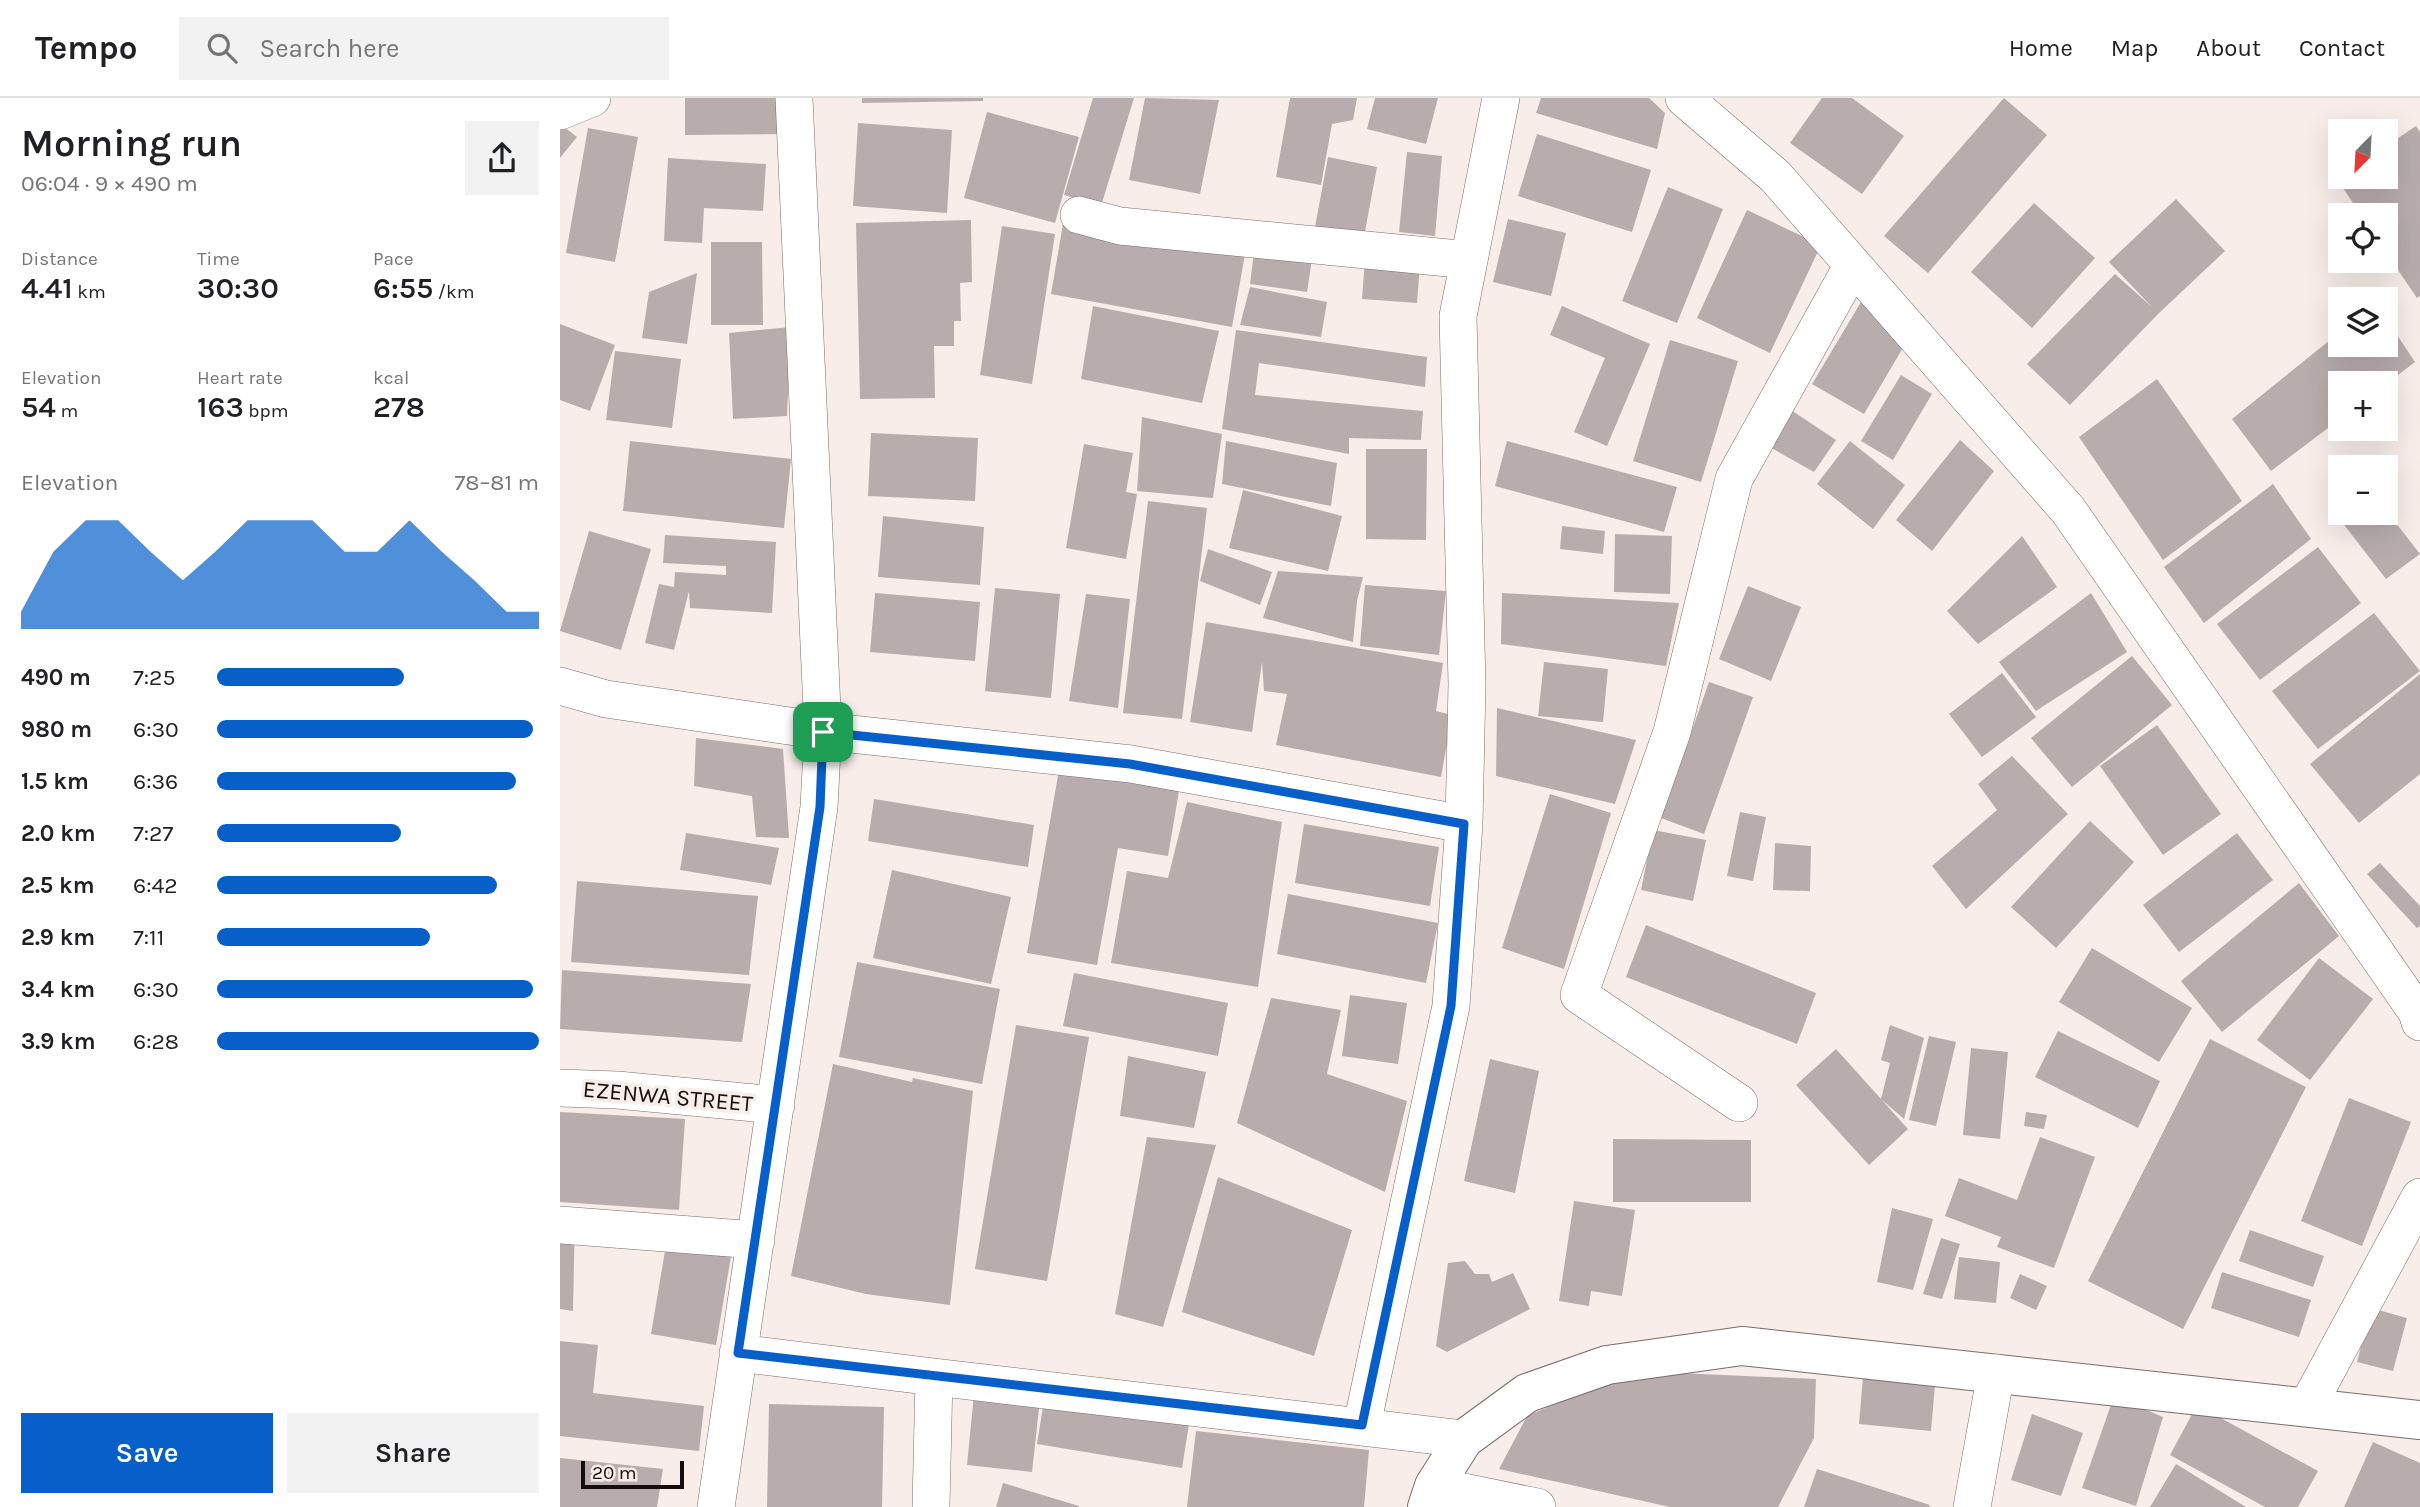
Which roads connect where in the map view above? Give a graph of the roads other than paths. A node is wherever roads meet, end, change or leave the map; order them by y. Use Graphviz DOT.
graph roads {
  1 [pos="592,98"];
  2 [pos="794,98"];
  3 [pos="1501,98"];
  4 [pos="1684,98"];
  5 [pos="560,111"];
  6 [pos="1079,215"];
  7 [pos="1469,260"];
  8 [pos="1853,265"];
  9 [pos="560,686"];
  10 [pos="823,732"];
  11 [pos="1464,824"];
  12 [pos="2420,1022"];
  13 [pos="560,1088"];
  14 [pos="1740,1103"];
  15 [pos="776,1105"];
  16 [pos="2420,1198"];
  17 [pos="560,1225"];
  18 [pos="756,1240"];
  19 [pos="738,1353"];
  20 [pos="1996,1373"];
  21 [pos="934,1377"];
  22 [pos="2307,1406"];
  23 [pos="2420,1420"];
  24 [pos="1362,1425"];
  25 [pos="1464,1439"];
  26 [pos="1430,1496"];
  27 [pos="716,1507"];
  28 [pos="931,1507"];
  29 [pos="1537,1507"];
  30 [pos="1972,1507"];
  1 -- 5 [label="street"];
  2 -- 10 [label="street"];
  3 -- 7 [label="street"];
  4 -- 8 [label="street"];
  6 -- 7 [label="street"];
  7 -- 11 [label="street"];
  8 -- 12 [label="street"];
  8 -- 14 [label="street"];
  9 -- 10 [label="street"];
  10 -- 11 [label="street"];
  10 -- 15 [label="street"];
  11 -- 24 [label="street"];
  13 -- 15 [label="street, EZENWA STREET"];
  15 -- 18 [label="street"];
  16 -- 22 [label="street"];
  17 -- 18 [label="street"];
  18 -- 19 [label="street"];
  19 -- 21 [label="street"];
  19 -- 27 [label="street"];
  20 -- 22 [label="street"];
  20 -- 25 [label="street"];
  20 -- 30 [label="street"];
  21 -- 24 [label="street"];
  21 -- 28 [label="street"];
  22 -- 23 [label="street"];
  24 -- 25 [label="street"];
  25 -- 26 [label="street"];
  26 -- 29 [label="street"];
}
